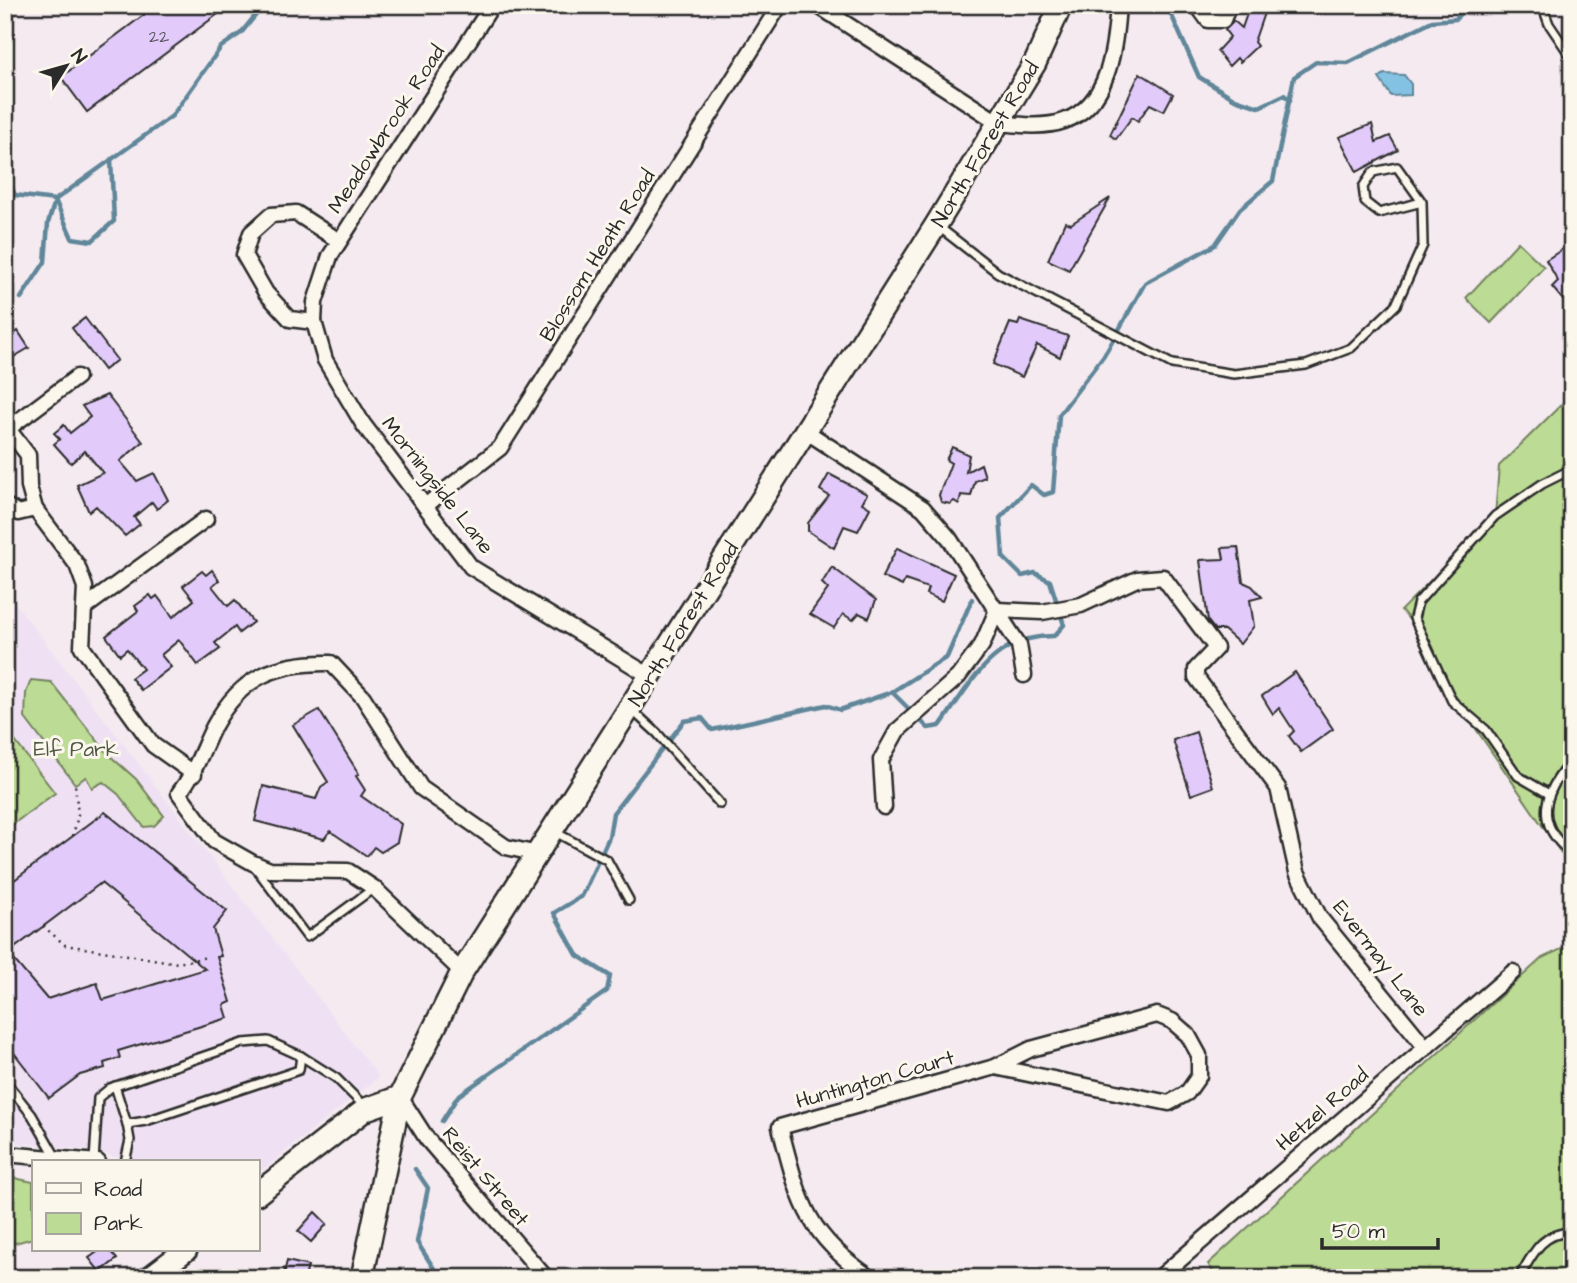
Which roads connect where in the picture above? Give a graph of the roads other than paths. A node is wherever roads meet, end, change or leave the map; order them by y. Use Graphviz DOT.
graph roads {
  1 [pos="492,5"];
  2 [pos="780,5"];
  3 [pos="817,5"];
  4 [pos="1061,5"];
  5 [pos="1118,5"];
  6 [pos="1197,5"];
  7 [pos="1229,5"];
  8 [pos="1542,5"];
  9 [pos="1572,58"];
  10 [pos="999,123"];
  11 [pos="1422,202"];
  12 [pos="936,225"];
  13 [pos="339,241"];
  14 [pos="314,322"];
  15 [pos="76,377"];
  16 [pos="6,430"];
  17 [pos="804,430"];
  18 [pos="1572,469"];
  19 [pos="5,505"];
  20 [pos="425,506"];
  21 [pos="36,509"];
  22 [pos="206,519"];
  23 [pos="84,608"];
  24 [pos="997,610"];
  25 [pos="1024,675"];
  26 [pos="650,676"];
  27 [pos="630,708"];
  28 [pos="1572,760"];
  29 [pos="194,774"];
  30 [pos="1549,794"];
  31 [pos="720,804"];
  32 [pos="884,807"];
  33 [pos="552,831"];
  34 [pos="538,854"];
  35 [pos="1572,854"];
  36 [pos="253,863"];
  37 [pos="374,888"];
  38 [pos="629,900"];
  39 [pos="462,972"];
  40 [pos="1513,972"];
  41 [pos="1426,1048"];
  42 [pos="301,1056"];
  43 [pos="995,1067"];
  44 [pos="5,1081"];
  45 [pos="115,1086"];
  46 [pos="400,1097"];
  47 [pos="366,1109"];
  48 [pos="127,1124"];
  49 [pos="5,1154"];
  50 [pos="57,1160"];
  51 [pos="96,1160"];
  52 [pos="125,1160"];
  53 [pos="259,1192"];
  54 [pos="1572,1232"];
  55 [pos="183,1252"];
  56 [pos="149,1278"];
  57 [pos="362,1278"];
  58 [pos="546,1278"];
  59 [pos="871,1278"];
  60 [pos="1159,1278"];
  61 [pos="1519,1278"];
  1 -- 13 [label="street, Meadowbrook Road"];
  2 -- 20 [label="street, Blossom Heath Road"];
  3 -- 10 [label="street"];
  4 -- 10 [label="main road, North Forest Road"];
  5 -- 10 [label="street"];
  6 -- 7 [label="street"];
  8 -- 9 [label="lane"];
  10 -- 12 [label="main road, North Forest Road"];
  11 -- 11 [label="lane"];
  11 -- 12 [label="lane"];
  12 -- 17 [label="main road, North Forest Road"];
  13 -- 14 [label="street, Morningside Lane"];
  13 -- 14 [label="street"];
  14 -- 20 [label="street, Morningside Lane"];
  15 -- 16 [label="street"];
  16 -- 21 [label="street"];
  17 -- 24 [label="street"];
  17 -- 26 [label="main road, North Forest Road"];
  18 -- 30 [label="lane"];
  19 -- 21 [label="street"];
  20 -- 26 [label="street, Morningside Lane"];
  21 -- 23 [label="street"];
  22 -- 23 [label="street"];
  23 -- 29 [label="street"];
  24 -- 25 [label="street"];
  24 -- 32 [label="street"];
  24 -- 41 [label="street, Evermay Lane"];
  26 -- 27 [label="main road, North Forest Road"];
  27 -- 31 [label="lane"];
  27 -- 33 [label="main road, North Forest Road"];
  28 -- 30 [label="lane"];
  29 -- 34 [label="street"];
  29 -- 36 [label="street"];
  30 -- 35 [label="lane"];
  33 -- 34 [label="main road, North Forest Road"];
  33 -- 38 [label="lane"];
  34 -- 39 [label="main road, North Forest Road"];
  36 -- 37 [label="street"];
  36 -- 37 [label="lane"];
  37 -- 39 [label="street"];
  39 -- 46 [label="main road, North Forest Road"];
  40 -- 41 [label="street, Hetzel Road"];
  41 -- 60 [label="street, Hetzel Road"];
  42 -- 45 [label="lane"];
  42 -- 47 [label="lane"];
  42 -- 48 [label="lane"];
  43 -- 43 [label="street, Huntington Court"];
  43 -- 59 [label="street, Huntington Court"];
  44 -- 50 [label="lane"];
  45 -- 48 [label="lane"];
  45 -- 51 [label="lane"];
  46 -- 47 [label="main road"];
  46 -- 57 [label="main road, North Forest Road"];
  46 -- 58 [label="street, Reist Street"];
  47 -- 53 [label="main road"];
  48 -- 52 [label="lane"];
  49 -- 50 [label="street"];
  54 -- 61 [label="lane"];
  55 -- 56 [label="main road"];
}
